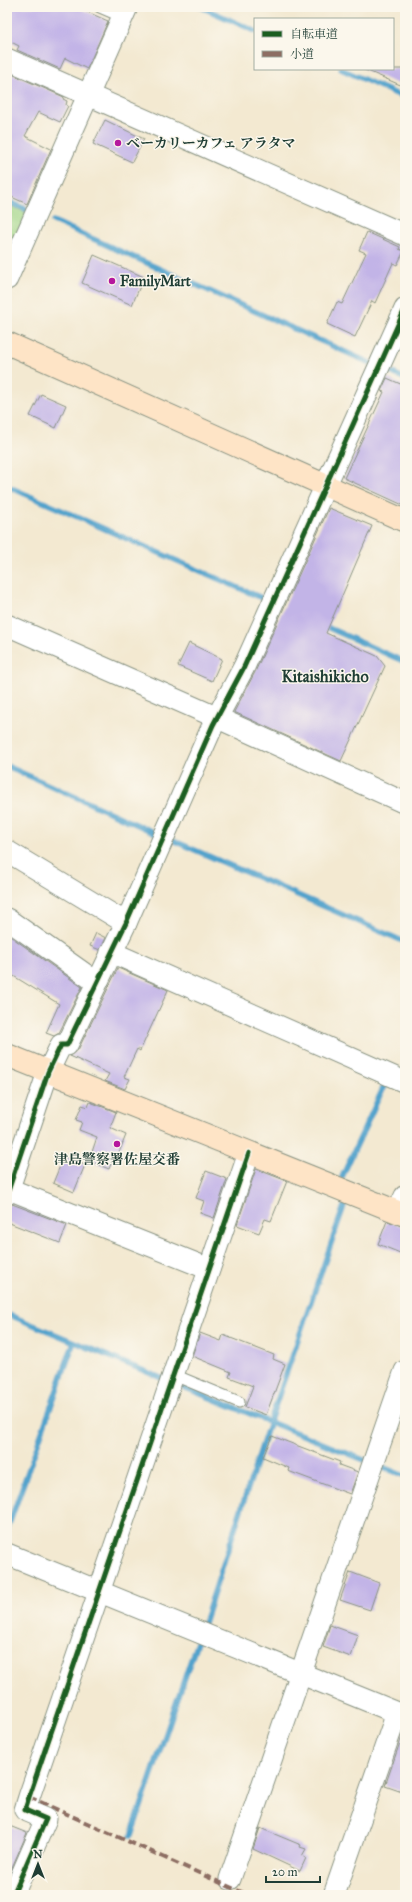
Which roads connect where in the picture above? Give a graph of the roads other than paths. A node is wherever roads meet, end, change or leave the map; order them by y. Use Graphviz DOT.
graph roads {
  1 [pos="100,7"];
  2 [pos="125,12"];
  3 [pos="7,59"];
  4 [pos="89,95"];
  5 [pos="405,235"];
  6 [pos="7,279"];
  7 [pos="405,309"];
  8 [pos="7,343"];
  9 [pos="325,485"];
  10 [pos="405,521"];
  11 [pos="7,625"];
  12 [pos="218,718"];
  13 [pos="405,803"];
  14 [pos="7,851"];
  15 [pos="7,919"];
  16 [pos="126,923"];
  17 [pos="111,952"];
  18 [pos="96,982"];
  19 [pos="7,1055"];
  20 [pos="48,1072"];
  21 [pos="405,1082"];
  22 [pos="249,1153"];
  23 [pos="8,1192"];
  24 [pos="403,1207"];
  25 [pos="209,1269"];
  26 [pos="405,1371"];
  27 [pos="174,1375"];
  28 [pos="239,1402"];
  29 [pos="7,1554"];
  30 [pos="99,1591"];
  31 [pos="301,1673"];
  32 [pos="401,1714"];
  33 [pos="230,1879"];
  34 [pos="13,1895"];
  35 [pos="334,1895"];
  1 -- 2 [label="lane"];
  2 -- 4 [label="street"];
  3 -- 4 [label="street"];
  4 -- 5 [label="street"];
  4 -- 6 [label="street"];
  7 -- 9 [label="street"];
  8 -- 9 [label="street"];
  9 -- 10 [label="street"];
  9 -- 12 [label="street"];
  11 -- 12 [label="street"];
  12 -- 13 [label="street"];
  12 -- 16 [label="street"];
  14 -- 16 [label="street"];
  15 -- 18 [label="street"];
  16 -- 17 [label="street"];
  17 -- 18 [label="street"];
  17 -- 21 [label="street"];
  18 -- 20 [label="street"];
  19 -- 20 [label="street"];
  20 -- 22 [label="street"];
  20 -- 23 [label="street"];
  22 -- 24 [label="street"];
  22 -- 25 [label="street"];
  23 -- 25 [label="street"];
  25 -- 27 [label="street"];
  26 -- 31 [label="street"];
  27 -- 28 [label="lane"];
  27 -- 30 [label="street"];
  29 -- 30 [label="street"];
  30 -- 31 [label="street"];
  30 -- 34 [label="street"];
  31 -- 32 [label="street"];
  31 -- 33 [label="street"];
  32 -- 35 [label="street"];
}
